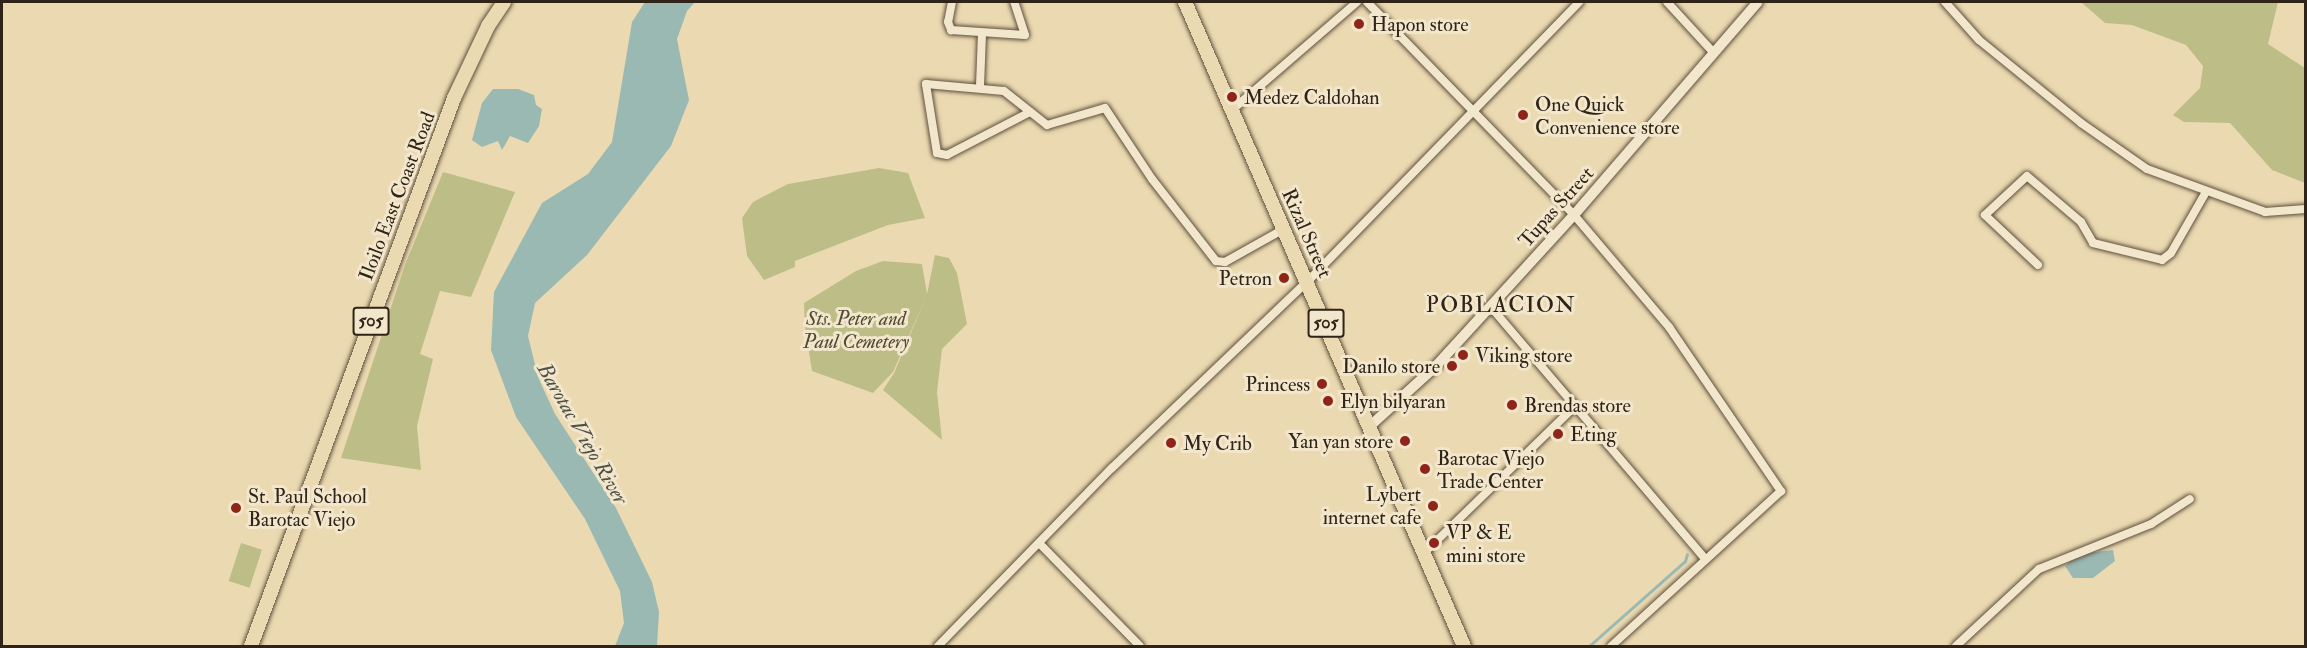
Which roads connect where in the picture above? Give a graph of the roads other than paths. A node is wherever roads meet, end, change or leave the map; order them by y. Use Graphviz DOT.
graph roads {
  1 [pos="504,2"];
  2 [pos="952,2"];
  3 [pos="1014,2"];
  4 [pos="1185,2"];
  5 [pos="1357,2"];
  6 [pos="1367,2"];
  7 [pos="1579,2"];
  8 [pos="1667,2"];
  9 [pos="1758,2"];
  10 [pos="1945,2"];
  11 [pos="982,34"];
  12 [pos="1713,52"];
  13 [pos="980,86"];
  14 [pos="1232,110"];
  15 [pos="1471,110"];
  16 [pos="1030,112"];
  17 [pos="2206,192"];
  18 [pos="2306,209"];
  19 [pos="1574,215"];
  20 [pos="1284,229"];
  21 [pos="2038,265"];
  22 [pos="1308,281"];
  23 [pos="1490,306"];
  24 [pos="1575,406"];
  25 [pos="1370,426"];
  26 [pos="2190,499"];
  27 [pos="1039,543"];
  28 [pos="1424,553"];
  29 [pos="1705,559"];
  30 [pos="251,646"];
  31 [pos="938,646"];
  32 [pos="1140,646"];
  33 [pos="1464,646"];
  34 [pos="1611,646"];
  35 [pos="1956,646"];
  1 -- 30 [label="main road, Iloilo East Coast Road / 505"];
  2 -- 11 [label="street"];
  3 -- 11 [label="street"];
  4 -- 14 [label="main road, Rizal Street / 505"];
  5 -- 14 [label="street"];
  6 -- 15 [label="street"];
  7 -- 15 [label="street"];
  8 -- 12 [label="street"];
  9 -- 12 [label="street, Tupas Street"];
  10 -- 17 [label="street"];
  11 -- 13 [label="street"];
  12 -- 19 [label="street, Tupas Street"];
  13 -- 16 [label="street"];
  13 -- 16 [label="street"];
  14 -- 20 [label="main road, Rizal Street / 505"];
  15 -- 19 [label="street"];
  15 -- 22 [label="street"];
  16 -- 20 [label="street"];
  17 -- 18 [label="street"];
  17 -- 21 [label="street"];
  19 -- 23 [label="street, Tupas Street"];
  19 -- 29 [label="street"];
  20 -- 22 [label="main road, Rizal Street / 505"];
  22 -- 25 [label="main road, Rizal Street / 505"];
  22 -- 27 [label="street"];
  23 -- 24 [label="street"];
  23 -- 25 [label="street, Tupas Street"];
  24 -- 28 [label="street"];
  24 -- 29 [label="street"];
  25 -- 28 [label="main road, Rizal Street / 505"];
  26 -- 35 [label="street"];
  27 -- 31 [label="street"];
  27 -- 32 [label="street"];
  28 -- 33 [label="main road, Rizal Street / 505"];
  29 -- 34 [label="street"];
}
